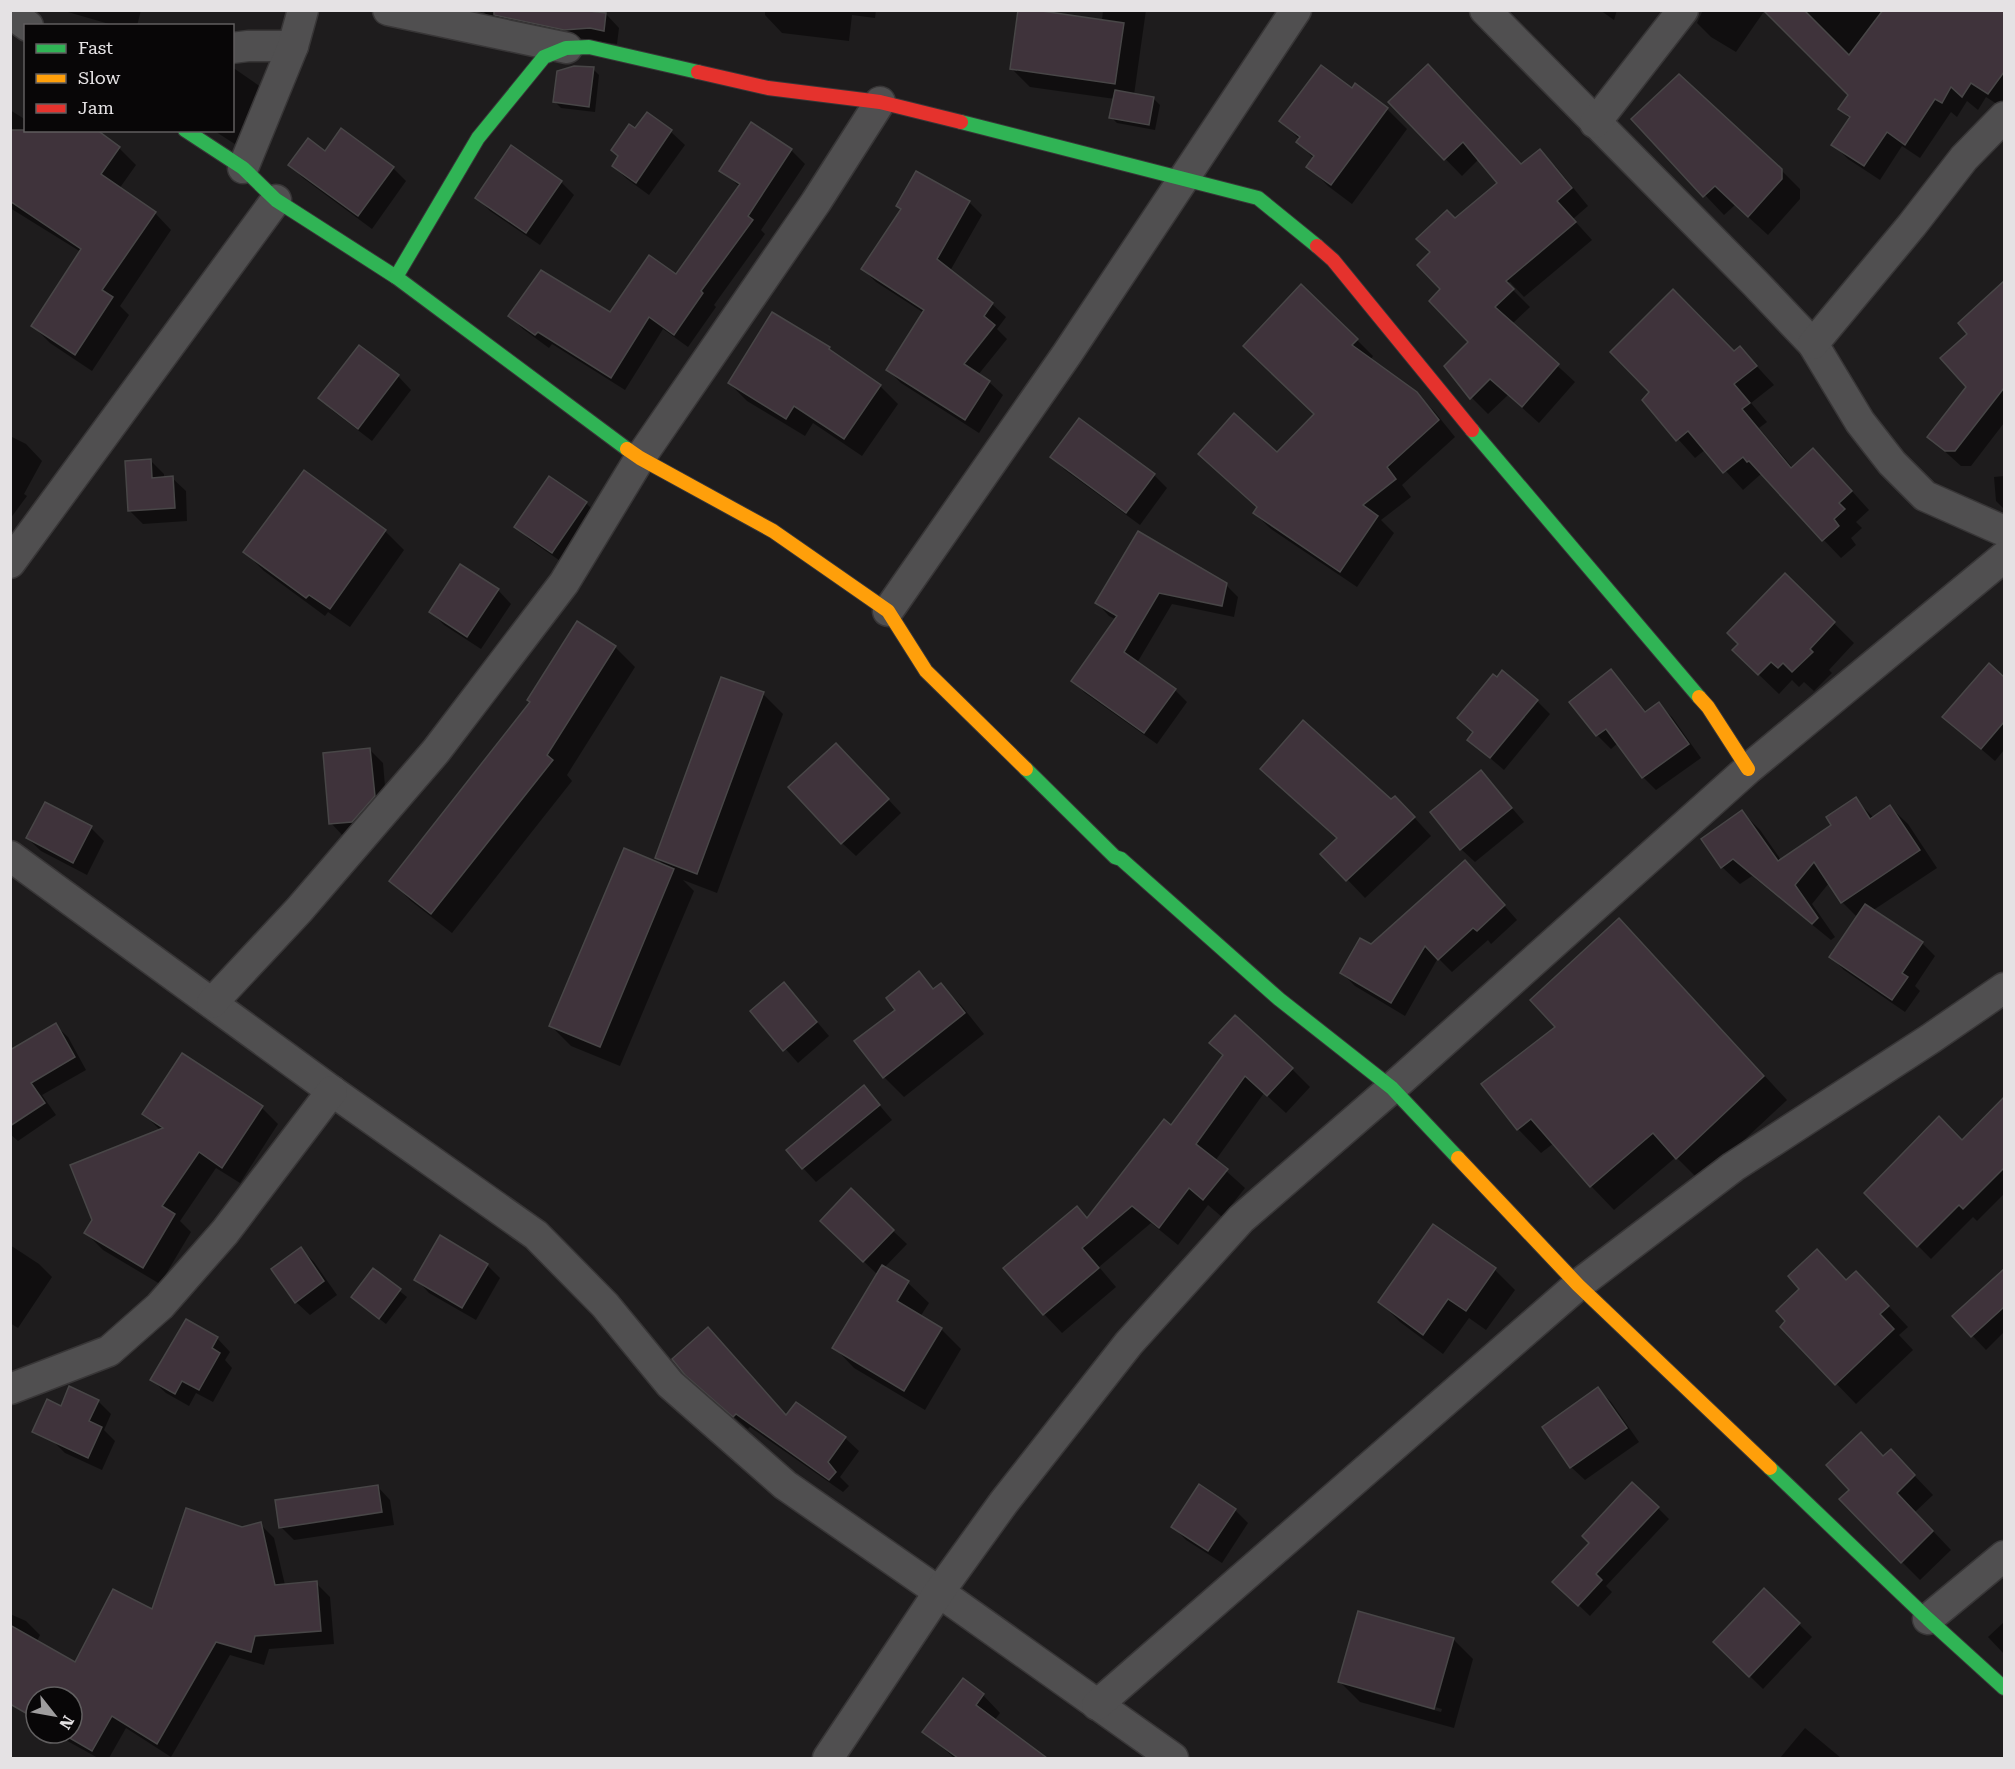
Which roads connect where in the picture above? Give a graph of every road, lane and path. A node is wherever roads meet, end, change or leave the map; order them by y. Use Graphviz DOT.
graph roads {
  1 [pos="303,10"];
  2 [pos="388,10"];
  3 [pos="1296,10"];
  4 [pos="1485,10"];
  5 [pos="1683,10"];
  6 [pos="10,13"];
  7 [pos="25,24"];
  8 [pos="293,46"];
  9 [pos="234,48"];
  10 [pos="567,48"];
  11 [pos="880,102"];
  12 [pos="2004,117"];
  13 [pos="1595,123"];
  14 [pos="188,132"];
  15 [pos="243,168"];
  16 [pos="1184,178"];
  17 [pos="276,200"];
  18 [pos="396,277"];
  19 [pos="1813,344"];
  20 [pos="640,458"];
  21 [pos="2004,531"];
  22 [pos="2004,558"];
  23 [pos="10,563"];
  24 [pos="888,610"];
  25 [pos="1748,770"];
  26 [pos="10,856"];
  27 [pos="2004,988"];
  28 [pos="212,1003"];
  29 [pos="1392,1088"];
  30 [pos="332,1091"];
  31 [pos="1578,1285"];
  32 [pos="10,1389"];
  33 [pos="2004,1556"];
  34 [pos="939,1592"];
  35 [pos="1928,1619"];
  36 [pos="2004,1688"];
  37 [pos="1097,1705"];
  38 [pos="828,1758"];
  39 [pos="1173,1758"];
  1 -- 8 [label="street"];
  2 -- 10 [label="street"];
  3 -- 16 [label="street"];
  4 -- 13 [label="street"];
  5 -- 13 [label="street"];
  6 -- 7 [label="street"];
  8 -- 9 [label="street"];
  8 -- 15 [label="street"];
  10 -- 11 [label="street"];
  10 -- 18 [label="street"];
  11 -- 16 [label="street"];
  11 -- 20 [label="street"];
  12 -- 19 [label="street"];
  13 -- 19 [label="street"];
  14 -- 15 [label="street"];
  15 -- 17 [label="street"];
  16 -- 24 [label="street"];
  16 -- 25 [label="street"];
  17 -- 18 [label="street"];
  17 -- 23 [label="street"];
  18 -- 20 [label="street"];
  19 -- 21 [label="street"];
  20 -- 24 [label="street"];
  20 -- 28 [label="street"];
  22 -- 25 [label="street"];
  24 -- 29 [label="street"];
  25 -- 29 [label="street"];
  26 -- 28 [label="street"];
  27 -- 31 [label="street"];
  28 -- 30 [label="street"];
  29 -- 31 [label="street"];
  29 -- 34 [label="street"];
  30 -- 32 [label="street"];
  30 -- 34 [label="street"];
  31 -- 35 [label="street"];
  31 -- 37 [label="street"];
  33 -- 35 [label="street"];
  34 -- 37 [label="street"];
  34 -- 38 [label="street"];
  35 -- 36 [label="street"];
  37 -- 39 [label="street"];
}
